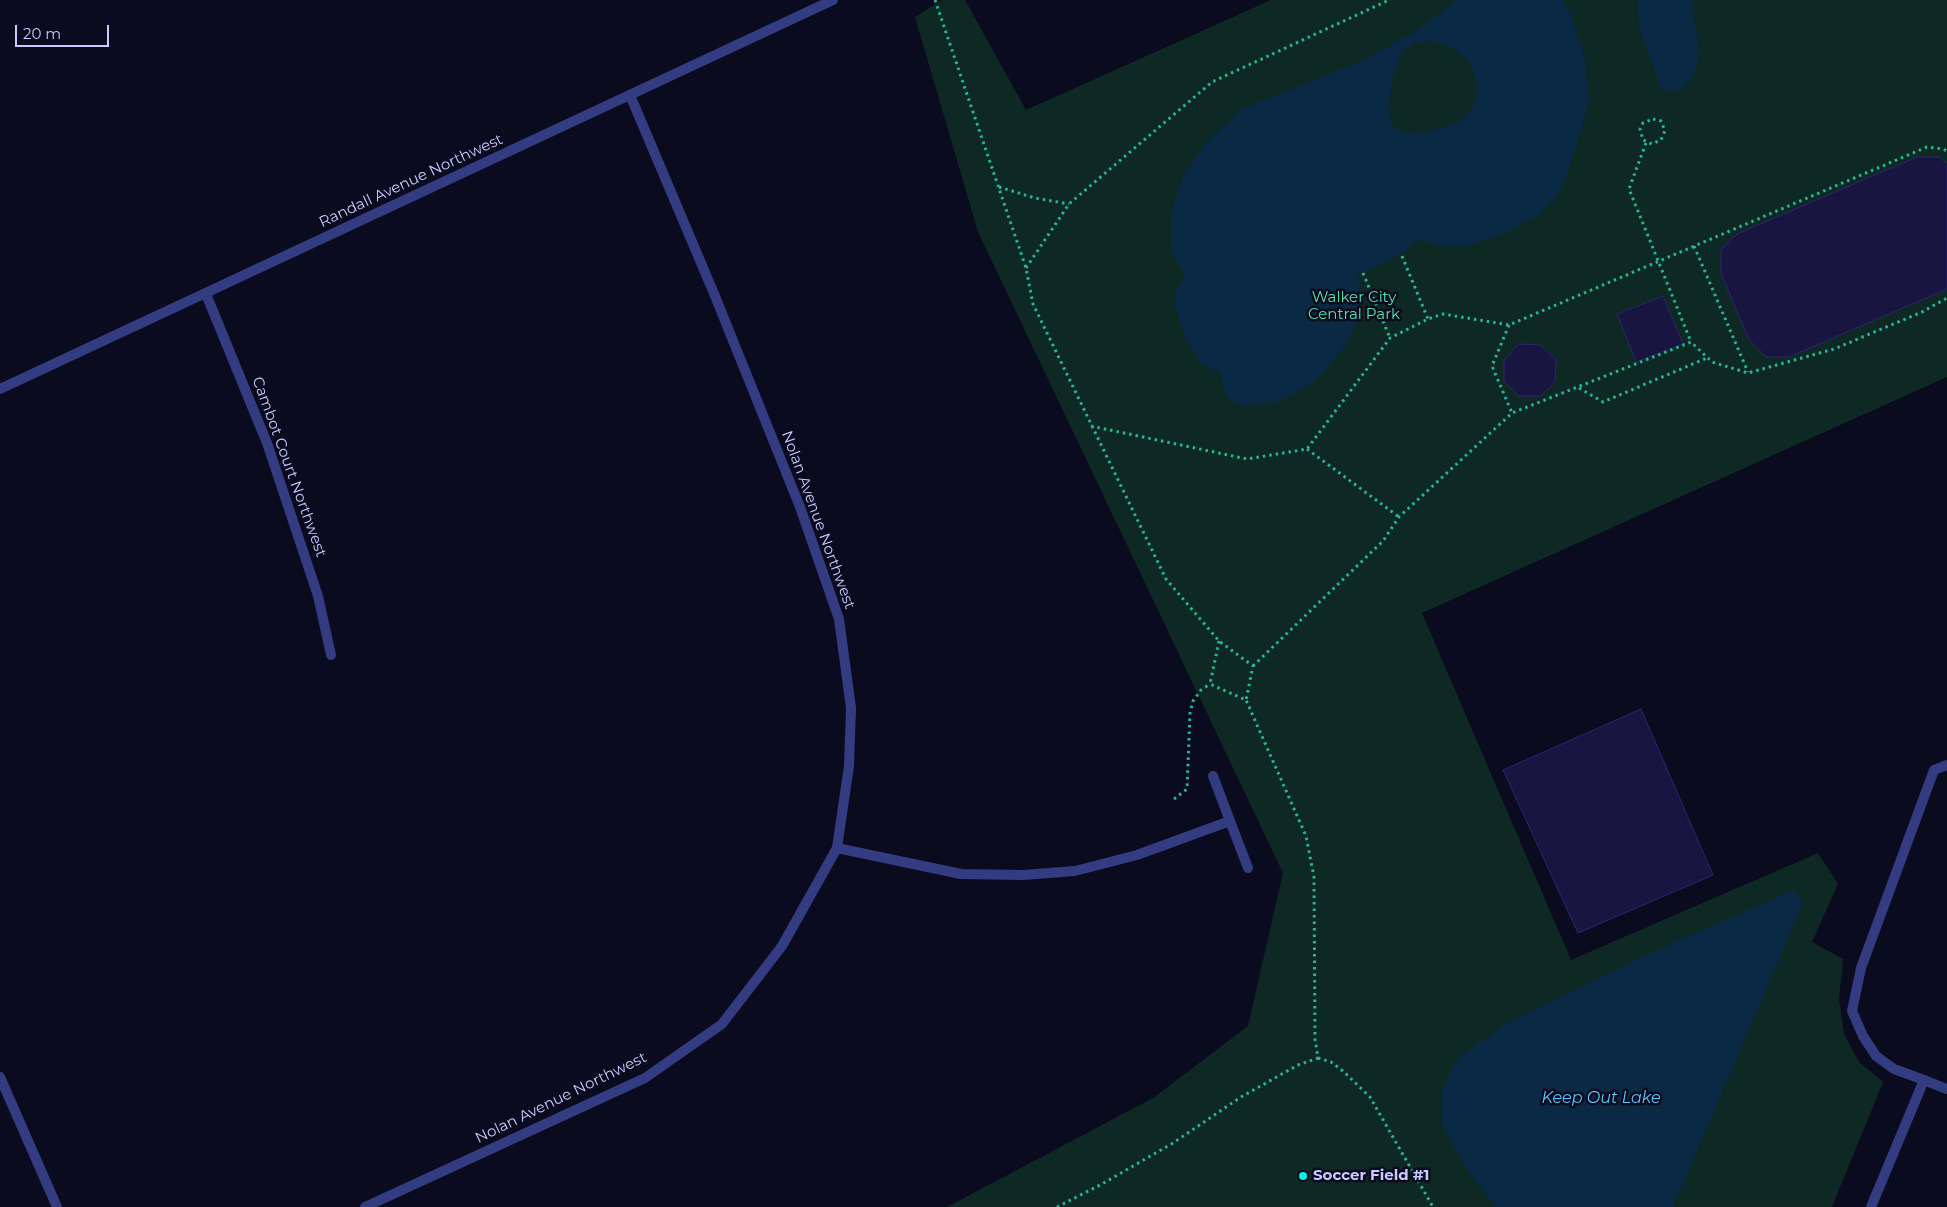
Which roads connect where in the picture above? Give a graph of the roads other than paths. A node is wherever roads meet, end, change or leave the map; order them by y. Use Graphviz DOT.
graph roads {
  1 [pos="833,0"];
  2 [pos="630,95"];
  3 [pos="206,294"];
  4 [pos="0,389"];
  5 [pos="331,655"];
  6 [pos="1947,765"];
  7 [pos="1213,776"];
  8 [pos="1230,821"];
  9 [pos="838,848"];
  10 [pos="1248,868"];
  11 [pos="0,1077"];
  12 [pos="1924,1080"];
  13 [pos="1947,1089"];
  14 [pos="57,1207"];
  15 [pos="365,1207"];
  16 [pos="1871,1207"];
  1 -- 2 [label="street, Randall Avenue Northwest"];
  2 -- 3 [label="street, Randall Avenue Northwest"];
  2 -- 9 [label="street, Nolan Avenue Northwest"];
  3 -- 4 [label="street, Randall Avenue Northwest"];
  3 -- 5 [label="street, Cambot Court Northwest"];
  6 -- 12 [label="street"];
  7 -- 8 [label="street"];
  8 -- 9 [label="street"];
  8 -- 10 [label="street"];
  9 -- 15 [label="street, Nolan Avenue Northwest"];
  11 -- 14 [label="street"];
  12 -- 13 [label="street"];
  12 -- 16 [label="street"];
}
